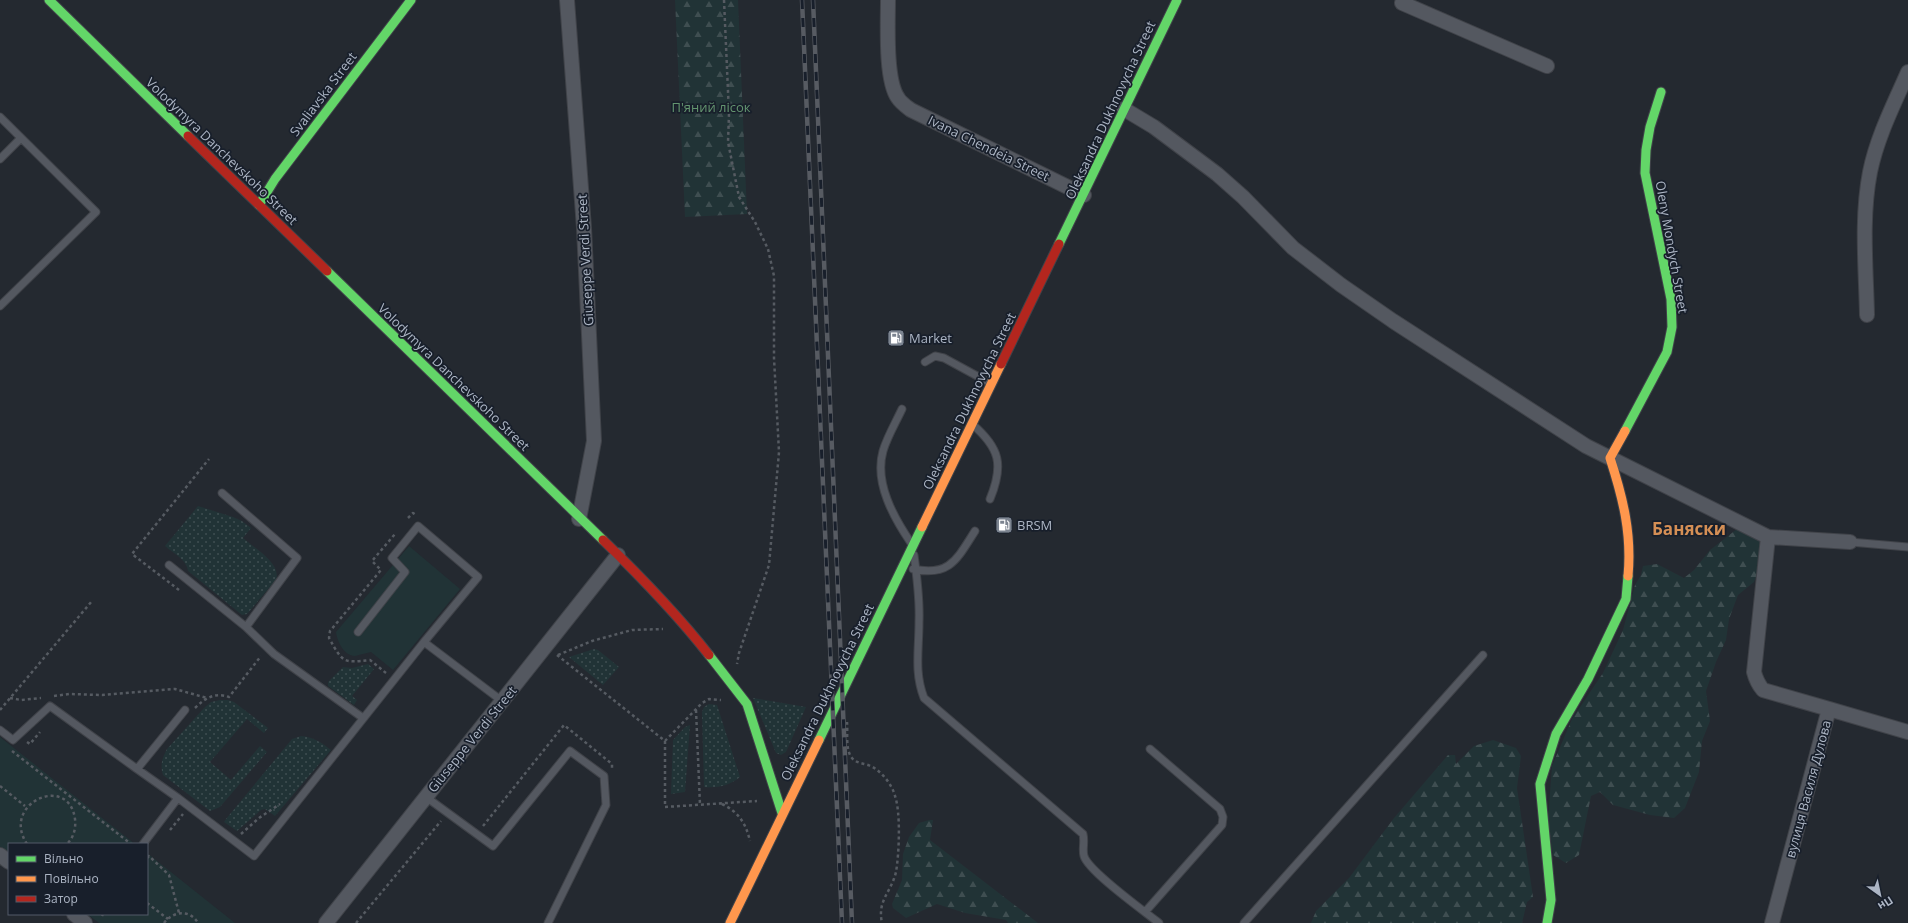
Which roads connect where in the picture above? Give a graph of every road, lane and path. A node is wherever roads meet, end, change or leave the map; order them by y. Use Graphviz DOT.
graph roads {
  1 [pos="49,0"];
  2 [pos="410,0"];
  3 [pos="567,0"];
  4 [pos="724,0"];
  5 [pos="888,0"];
  6 [pos="1177,0"];
  7 [pos="1403,0"];
  8 [pos="1547,66"];
  9 [pos="1908,72"];
  10 [pos="1661,92"];
  11 [pos="1124,109"];
  12 [pos="0,117"];
  13 [pos="21,138"];
  14 [pos="0,159"];
  15 [pos="1084,195"];
  16 [pos="259,205"];
  17 [pos="0,306"];
  18 [pos="1867,315"];
  19 [pos="925,362"];
  20 [pos="992,384"];
  21 [pos="902,409"];
  22 [pos="972,424"];
  23 [pos="1610,458"];
  24 [pos="209,459"];
  25 [pos="222,493"];
  26 [pos="990,499"];
  27 [pos="419,518"];
  28 [pos="408,519"];
  29 [pos="579,519"];
  30 [pos="398,531"];
  31 [pos="975,531"];
  32 [pos="1768,537"];
  33 [pos="1850,542"];
  34 [pos="913,546"];
  35 [pos="1908,547"];
  36 [pos="618,555"];
  37 [pos="169,565"];
  38 [pos="903,566"];
  39 [pos="916,569"];
  40 [pos="182,592"];
  41 [pos="92,601"];
  42 [pos="246,627"];
  43 [pos="663,629"];
  44 [pos="358,632"];
  45 [pos="424,642"];
  46 [pos="552,651"];
  47 [pos="264,654"];
  48 [pos="558,655"];
  49 [pos="1482,655"];
  50 [pos="551,658"];
  51 [pos="736,668"];
  52 [pos="394,679"];
  53 [pos="49,697"];
  54 [pos="10,698"];
  55 [pos="42,698"];
  56 [pos="208,698"];
  57 [pos="721,700"];
  58 [pos="502,701"];
  59 [pos="1829,709"];
  60 [pos="0,710"];
  61 [pos="696,710"];
  62 [pos="187,711"];
  63 [pos="847,715"];
  64 [pos="363,718"];
  65 [pos="44,727"];
  66 [pos="0,730"];
  67 [pos="1908,732"];
  68 [pos="18,736"];
  69 [pos="665,742"];
  70 [pos="9,749"];
  71 [pos="1150,749"];
  72 [pos="137,769"];
  73 [pos="612,771"];
  74 [pos="0,786"];
  75 [pos="68,795"];
  76 [pos="426,797"];
  77 [pos="178,798"];
  78 [pos="300,799"];
  79 [pos="64,801"];
  80 [pos="757,801"];
  81 [pos="722,804"];
  82 [pos="174,805"];
  83 [pos="700,805"];
  84 [pos="25,806"];
  85 [pos="184,812"];
  86 [pos="448,813"];
  87 [pos="782,813"];
  88 [pos="190,817"];
  89 [pos="481,830"];
  90 [pos="169,831"];
  91 [pos="235,841"];
  92 [pos="750,842"];
  93 [pos="26,843"];
  94 [pos="68,843"];
  95 [pos="130,843"];
  96 [pos="144,843"];
  97 [pos="154,850"];
  98 [pos="0,855"];
  99 [pos="148,857"];
  100 [pos="8,861"];
  101 [pos="148,904"];
  102 [pos="1145,912"];
  103 [pos="179,913"];
  104 [pos="168,919"];
  105 [pos="164,923"];
  106 [pos="198,923"];
  107 [pos="327,923"];
  108 [pos="356,923"];
  109 [pos="548,923"];
  110 [pos="730,923"];
  111 [pos="882,923"];
  112 [pos="1159,923"];
  113 [pos="1244,923"];
  114 [pos="1547,923"];
  115 [pos="1772,923"];
  1 -- 16 [label="street, Volodymyra Danchevskoho Street"];
  2 -- 16 [label="street, Svaliavska Street"];
  3 -- 29 [label="street, Giuseppe Verdi Street"];
  4 -- 51 [label="path"];
  5 -- 15 [label="street, Ivana Chendeia Street"];
  6 -- 11 [label="street, Oleksandra Dukhnovycha Street"];
  7 -- 8 [label="street"];
  9 -- 18 [label="street"];
  10 -- 23 [label="street, Oleny Mondych Street"];
  11 -- 15 [label="street, Oleksandra Dukhnovycha Street"];
  11 -- 23 [label="street"];
  12 -- 13 [label="lane"];
  13 -- 14 [label="lane"];
  13 -- 17 [label="lane"];
  15 -- 20 [label="street, Oleksandra Dukhnovycha Street"];
  16 -- 29 [label="street, Volodymyra Danchevskoho Street"];
  19 -- 20 [label="lane"];
  20 -- 22 [label="street, Oleksandra Dukhnovycha Street"];
  21 -- 34 [label="lane"];
  22 -- 26 [label="lane"];
  22 -- 34 [label="street, Oleksandra Dukhnovycha Street"];
  23 -- 32 [label="street"];
  23 -- 114 [label="street"];
  24 -- 40 [label="path"];
  25 -- 42 [label="lane"];
  27 -- 28 [label="path"];
  29 -- 36 [label="street, Volodymyra Danchevskoho Street"];
  30 -- 52 [label="path"];
  31 -- 39 [label="lane"];
  32 -- 33 [label="street"];
  32 -- 59 [label="street, вулиця Василя Дулова"];
  33 -- 35 [label="lane"];
  34 -- 38 [label="street, Oleksandra Dukhnovycha Street"];
  34 -- 39 [label="lane"];
  36 -- 58 [label="street, Giuseppe Verdi Street"];
  36 -- 87 [label="street, Volodymyra Danchevskoho Street"];
  37 -- 42 [label="lane"];
  38 -- 39 [label="lane"];
  38 -- 87 [label="street, Oleksandra Dukhnovycha Street"];
  39 -- 102 [label="lane"];
  41 -- 54 [label="path"];
  42 -- 64 [label="lane"];
  43 -- 48 [label="path"];
  44 -- 45 [label="lane"];
  45 -- 52 [label="lane"];
  45 -- 58 [label="lane"];
  46 -- 48 [label="path"];
  47 -- 56 [label="path"];
  48 -- 50 [label="path"];
  48 -- 69 [label="path"];
  49 -- 113 [label="lane"];
  52 -- 64 [label="lane"];
  53 -- 56 [label="path"];
  54 -- 55 [label="path"];
  54 -- 60 [label="path"];
  56 -- 62 [label="path"];
  57 -- 61 [label="path"];
  58 -- 76 [label="street, Giuseppe Verdi Street"];
  59 -- 67 [label="street"];
  59 -- 115 [label="street, вулиця Василя Дулова"];
  61 -- 69 [label="path"];
  61 -- 83 [label="path"];
  62 -- 72 [label="lane"];
  63 -- 111 [label="path"];
  64 -- 78 [label="lane"];
  65 -- 68 [label="path"];
  66 -- 68 [label="lane"];
  68 -- 72 [label="lane"];
  69 -- 83 [label="path"];
  70 -- 75 [label="path"];
  71 -- 102 [label="lane"];
  72 -- 77 [label="lane"];
  73 -- 89 [label="path"];
  74 -- 84 [label="path"];
  75 -- 79 [label="path"];
  75 -- 95 [label="path"];
  76 -- 86 [label="lane"];
  76 -- 107 [label="street, Giuseppe Verdi Street"];
  77 -- 82 [label="lane"];
  77 -- 91 [label="lane"];
  78 -- 91 [label="path"];
  78 -- 91 [label="lane"];
  79 -- 84 [label="path"];
  79 -- 94 [label="path"];
  80 -- 81 [label="path"];
  81 -- 83 [label="path"];
  81 -- 92 [label="path"];
  82 -- 85 [label="path"];
  82 -- 96 [label="lane"];
  84 -- 93 [label="path"];
  85 -- 88 [label="path"];
  85 -- 90 [label="path"];
  86 -- 108 [label="path"];
  86 -- 109 [label="lane"];
  87 -- 110 [label="street, Oleksandra Dukhnovycha Street"];
  97 -- 99 [label="path"];
  98 -- 100 [label="street"];
  99 -- 103 [label="path"];
  101 -- 104 [label="path"];
  102 -- 112 [label="lane"];
  103 -- 104 [label="path"];
  103 -- 106 [label="path"];
  104 -- 105 [label="path"];
}
